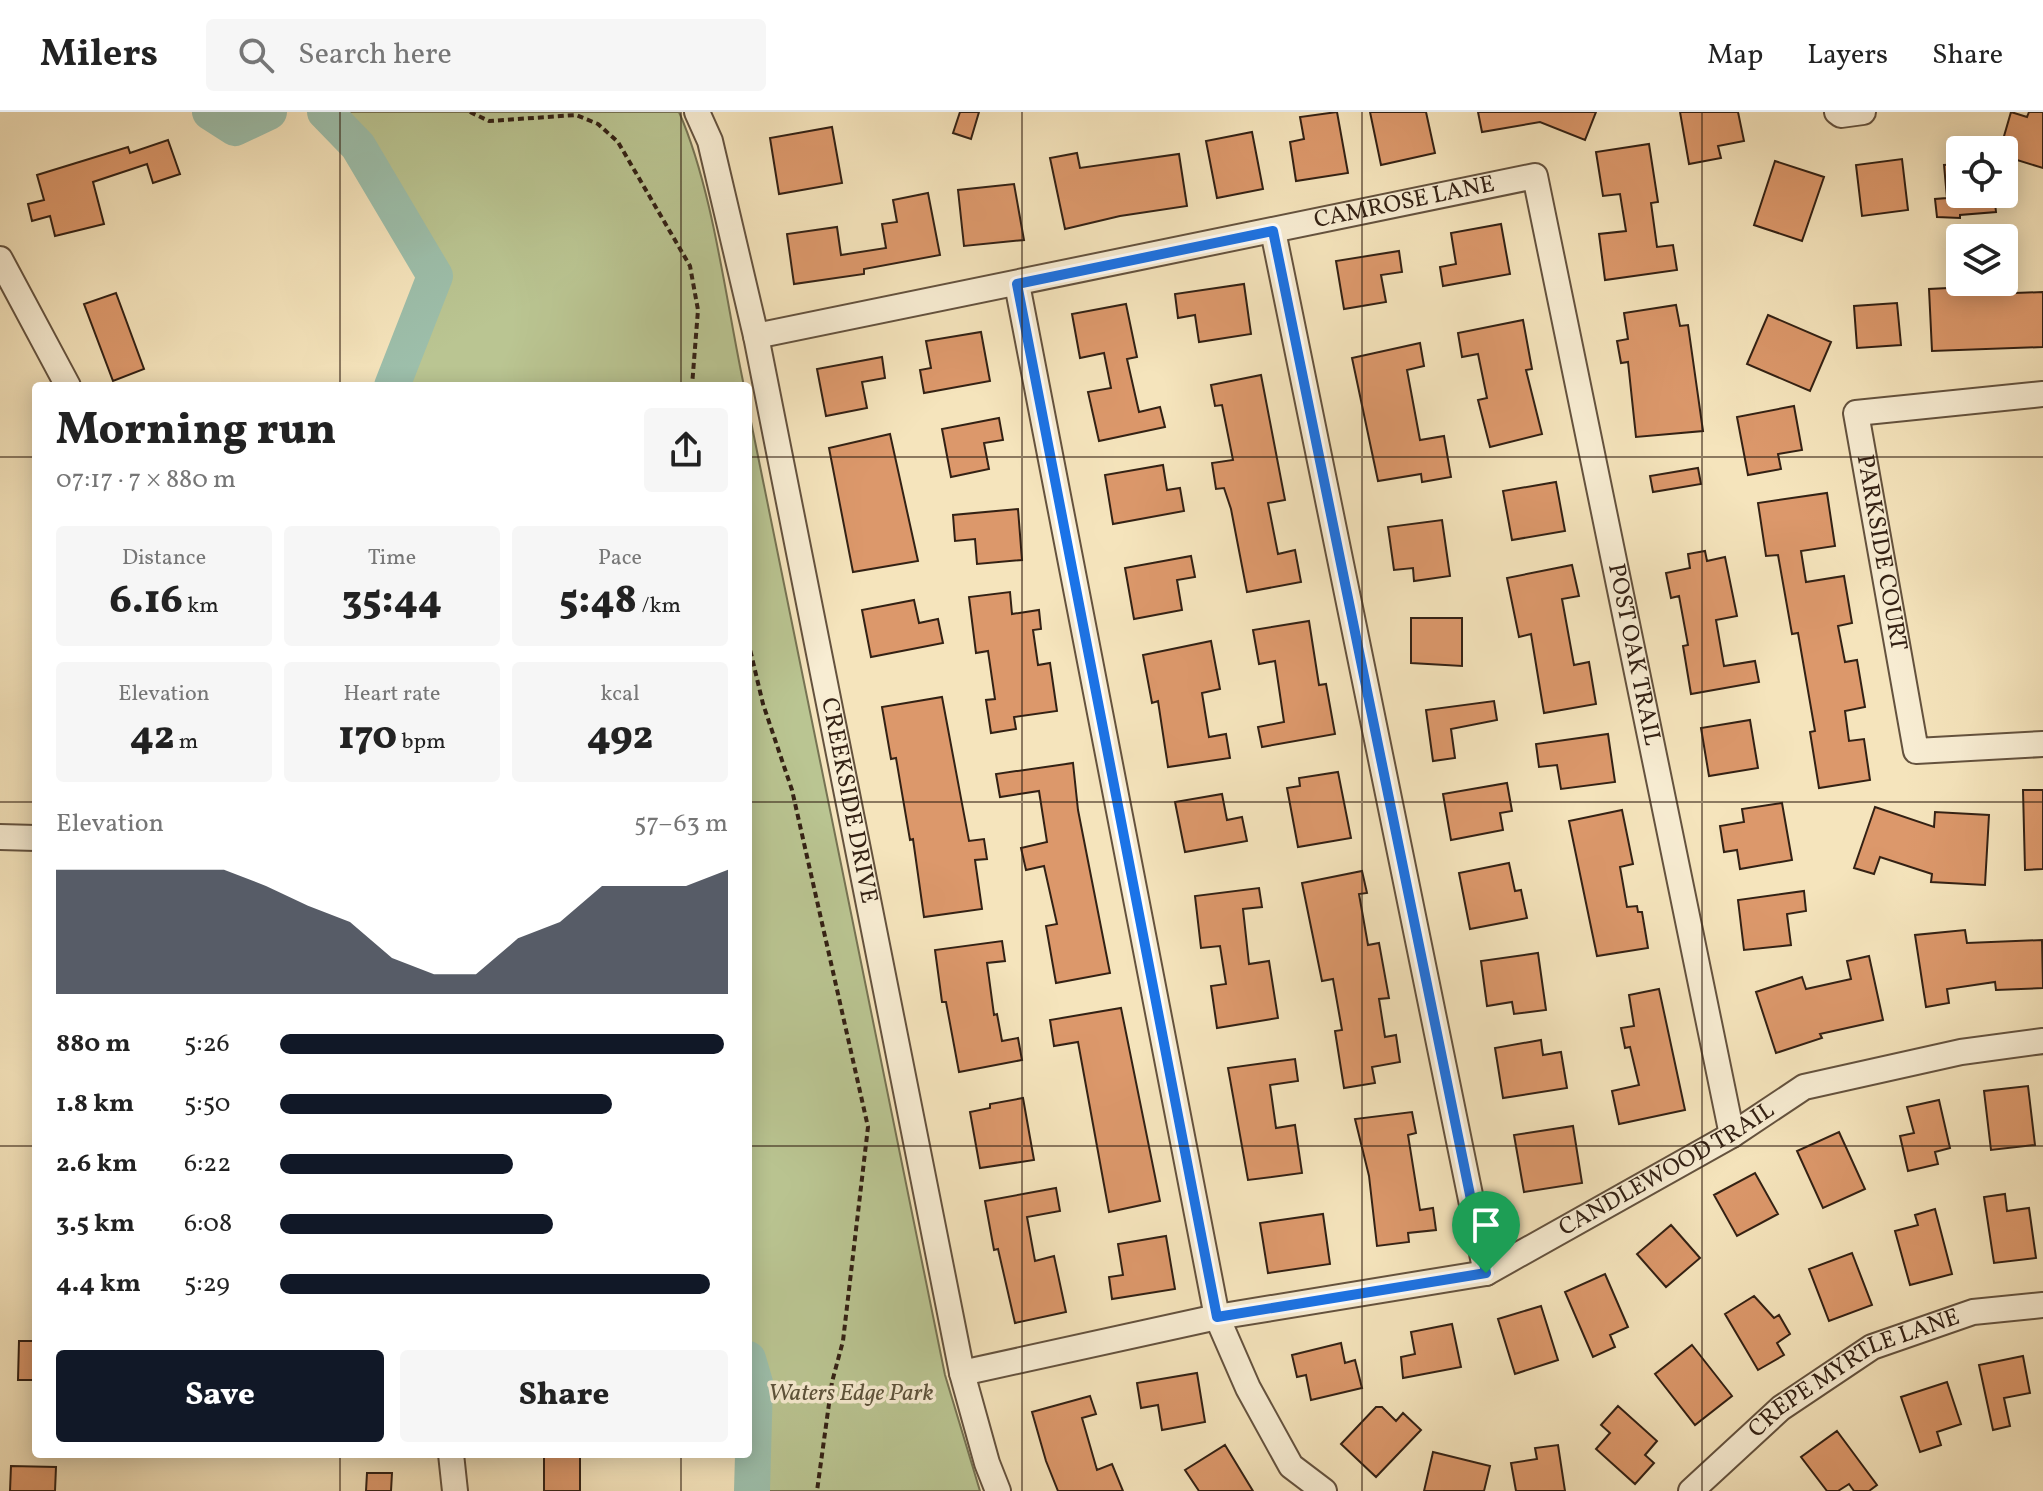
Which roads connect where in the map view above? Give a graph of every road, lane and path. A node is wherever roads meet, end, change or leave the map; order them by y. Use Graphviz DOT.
graph roads {
  1 [pos="470,112"];
  2 [pos="697,112"];
  3 [pos="1837,112"];
  4 [pos="1863,112"];
  5 [pos="1535,176"];
  6 [pos="1273,231"];
  7 [pos="0,259"];
  8 [pos="1017,284"];
  9 [pos="756,336"];
  10 [pos="66,382"];
  11 [pos="692,382"];
  12 [pos="2043,394"];
  13 [pos="752,658"];
  14 [pos="2043,744"];
  15 [pos="0,837"];
  16 [pos="32,838"];
  17 [pos="2043,1041"];
  18 [pos="1732,1135"];
  19 [pos="1486,1273"];
  20 [pos="2043,1305"];
  21 [pos="1217,1317"];
  22 [pos="962,1373"];
  23 [pos="451,1458"];
  24 [pos="455,1491"];
  25 [pos="817,1491"];
  26 [pos="998,1491"];
  27 [pos="1324,1491"];
  28 [pos="1691,1491"];
  1 -- 11 [label="path"];
  2 -- 9 [label="street, CREEKSIDE DRIVE"];
  3 -- 4 [label="street"];
  5 -- 6 [label="street, CAMROSE LANE"];
  5 -- 18 [label="street, POST OAK TRAIL"];
  6 -- 8 [label="street, CAMROSE LANE"];
  6 -- 19 [label="street"];
  7 -- 10 [label="street"];
  8 -- 9 [label="street, CAMROSE LANE"];
  8 -- 21 [label="street"];
  9 -- 22 [label="street, CREEKSIDE DRIVE"];
  12 -- 14 [label="street, PARKSIDE COURT"];
  13 -- 25 [label="path"];
  15 -- 16 [label="street"];
  17 -- 18 [label="street, CANDLEWOOD TRAIL"];
  18 -- 19 [label="street, CANDLEWOOD TRAIL"];
  19 -- 21 [label="street, CANDLEWOOD TRAIL"];
  20 -- 28 [label="street, CREPE MYRTLE LANE"];
  21 -- 22 [label="street, CANDLEWOOD TRAIL"];
  21 -- 27 [label="street"];
  22 -- 26 [label="street, CREEKSIDE DRIVE"];
  23 -- 24 [label="street"];
}
